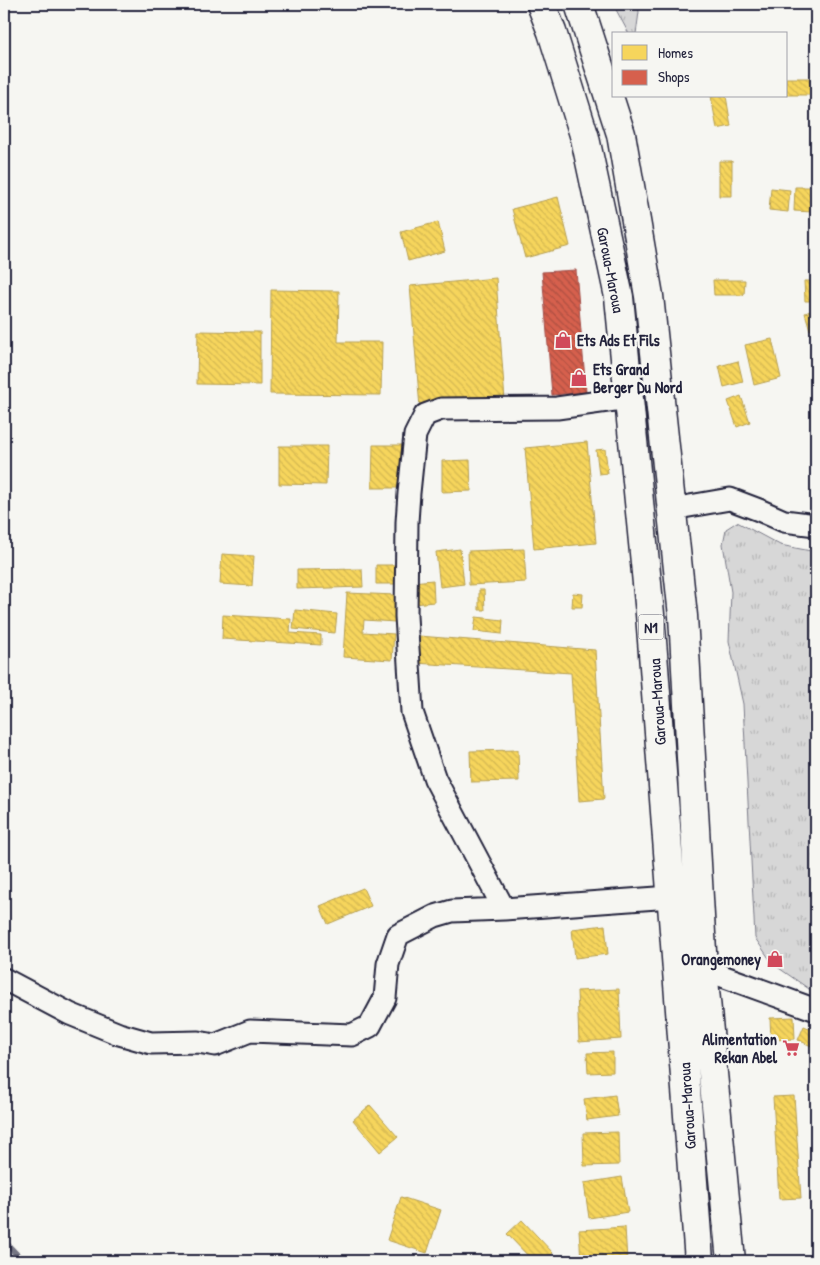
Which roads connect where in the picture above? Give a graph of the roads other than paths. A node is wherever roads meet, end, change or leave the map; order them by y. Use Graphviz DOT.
graph roads {
  1 [pos="541,4"];
  2 [pos="579,4"];
  3 [pos="629,398"];
  4 [pos="672,509"];
  5 [pos="816,524"];
  6 [pos="671,897"];
  7 [pos="504,909"];
  8 [pos="703,969"];
  9 [pos="4,979"];
  10 [pos="816,1010"];
  11 [pos="698,1261"];
  12 [pos="731,1261"];
  1 -- 3 [label="highway, Garoua-Maroua / N1"];
  2 -- 4 [label="highway, Garoua-Maroua / N1"];
  3 -- 6 [label="highway, Garoua-Maroua / N1"];
  3 -- 7 [label="street"];
  4 -- 5 [label="street"];
  4 -- 8 [label="highway, Garoua-Maroua / N1"];
  6 -- 7 [label="street"];
  6 -- 11 [label="highway, Garoua-Maroua / N1"];
  7 -- 9 [label="street"];
  8 -- 10 [label="street"];
  8 -- 12 [label="highway, Garoua-Maroua / N1"];
}
